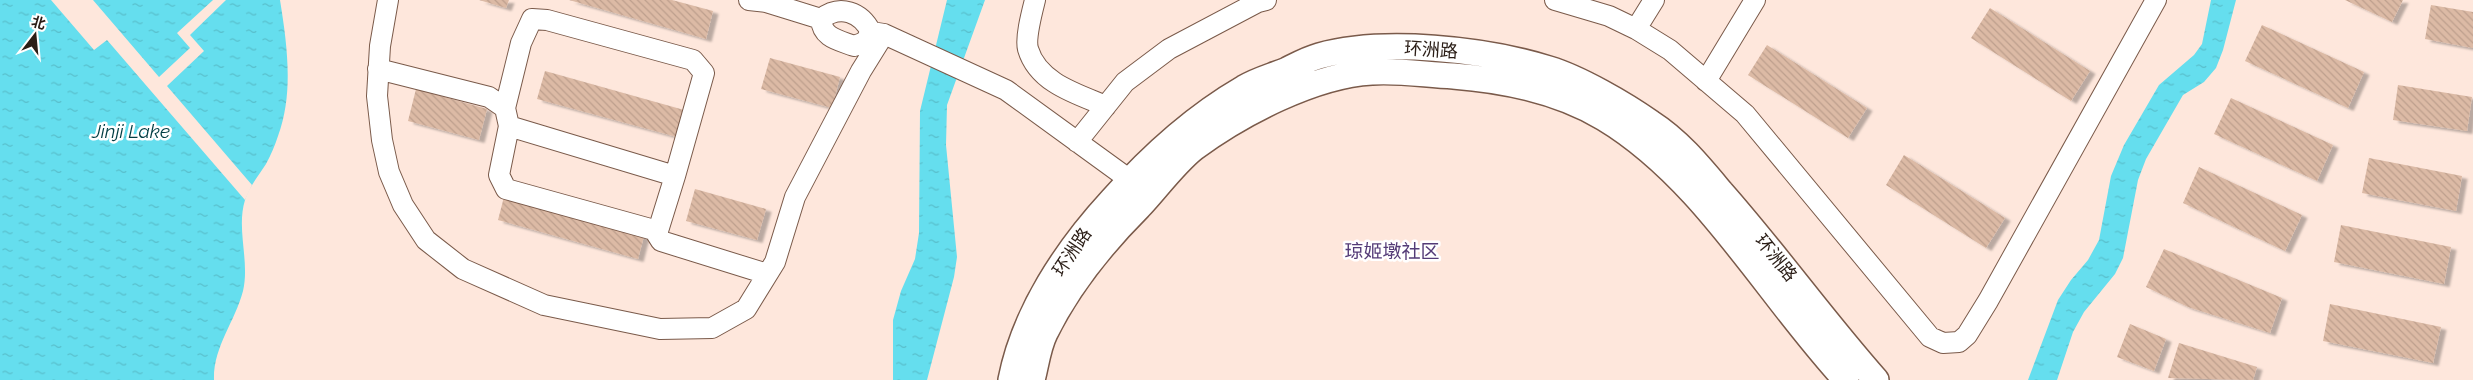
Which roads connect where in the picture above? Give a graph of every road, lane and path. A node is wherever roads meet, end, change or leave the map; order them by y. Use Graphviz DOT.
graph roads {
  1 [pos="388,0"];
  2 [pos="749,0"];
  3 [pos="1034,0"];
  4 [pos="1266,0"];
  5 [pos="1554,0"];
  6 [pos="1654,0"];
  7 [pos="1755,0"];
  8 [pos="2156,0"];
  9 [pos="822,19"];
  10 [pos="1636,29"];
  11 [pos="877,33"];
  12 [pos="378,69"];
  13 [pos="1706,81"];
  14 [pos="1106,106"];
  15 [pos="507,117"];
  16 [pos="1077,142"];
  17 [pos="674,176"];
  18 [pos="1130,180"];
  19 [pos="1150,195"];
  20 [pos="657,234"];
  21 [pos="767,274"];
  22 [pos="1011,380"];
  23 [pos="1032,380"];
  24 [pos="1846,380"];
  25 [pos="1876,380"];
  1 -- 12 [label="street"];
  2 -- 9 [label="street"];
  3 -- 14 [label="street"];
  4 -- 14 [label="street"];
  5 -- 10 [label="street"];
  6 -- 10 [label="street"];
  7 -- 13 [label="street"];
  8 -- 13 [label="street"];
  9 -- 11 [label="street"];
  9 -- 11 [label="street"];
  10 -- 13 [label="street"];
  11 -- 16 [label="street"];
  11 -- 21 [label="street"];
  12 -- 15 [label="street"];
  12 -- 21 [label="street"];
  14 -- 16 [label="street"];
  15 -- 17 [label="street"];
  15 -- 17 [label="street"];
  15 -- 20 [label="street"];
  16 -- 18 [label="street"];
  17 -- 20 [label="street"];
  18 -- 19 [label="street"];
  18 -- 22 [label="street, 环洲路"];
  18 -- 25 [label="street, 环洲路"];
  19 -- 23 [label="street, 环洲路"];
  19 -- 24 [label="street, 环洲路"];
  20 -- 21 [label="street"];
}
